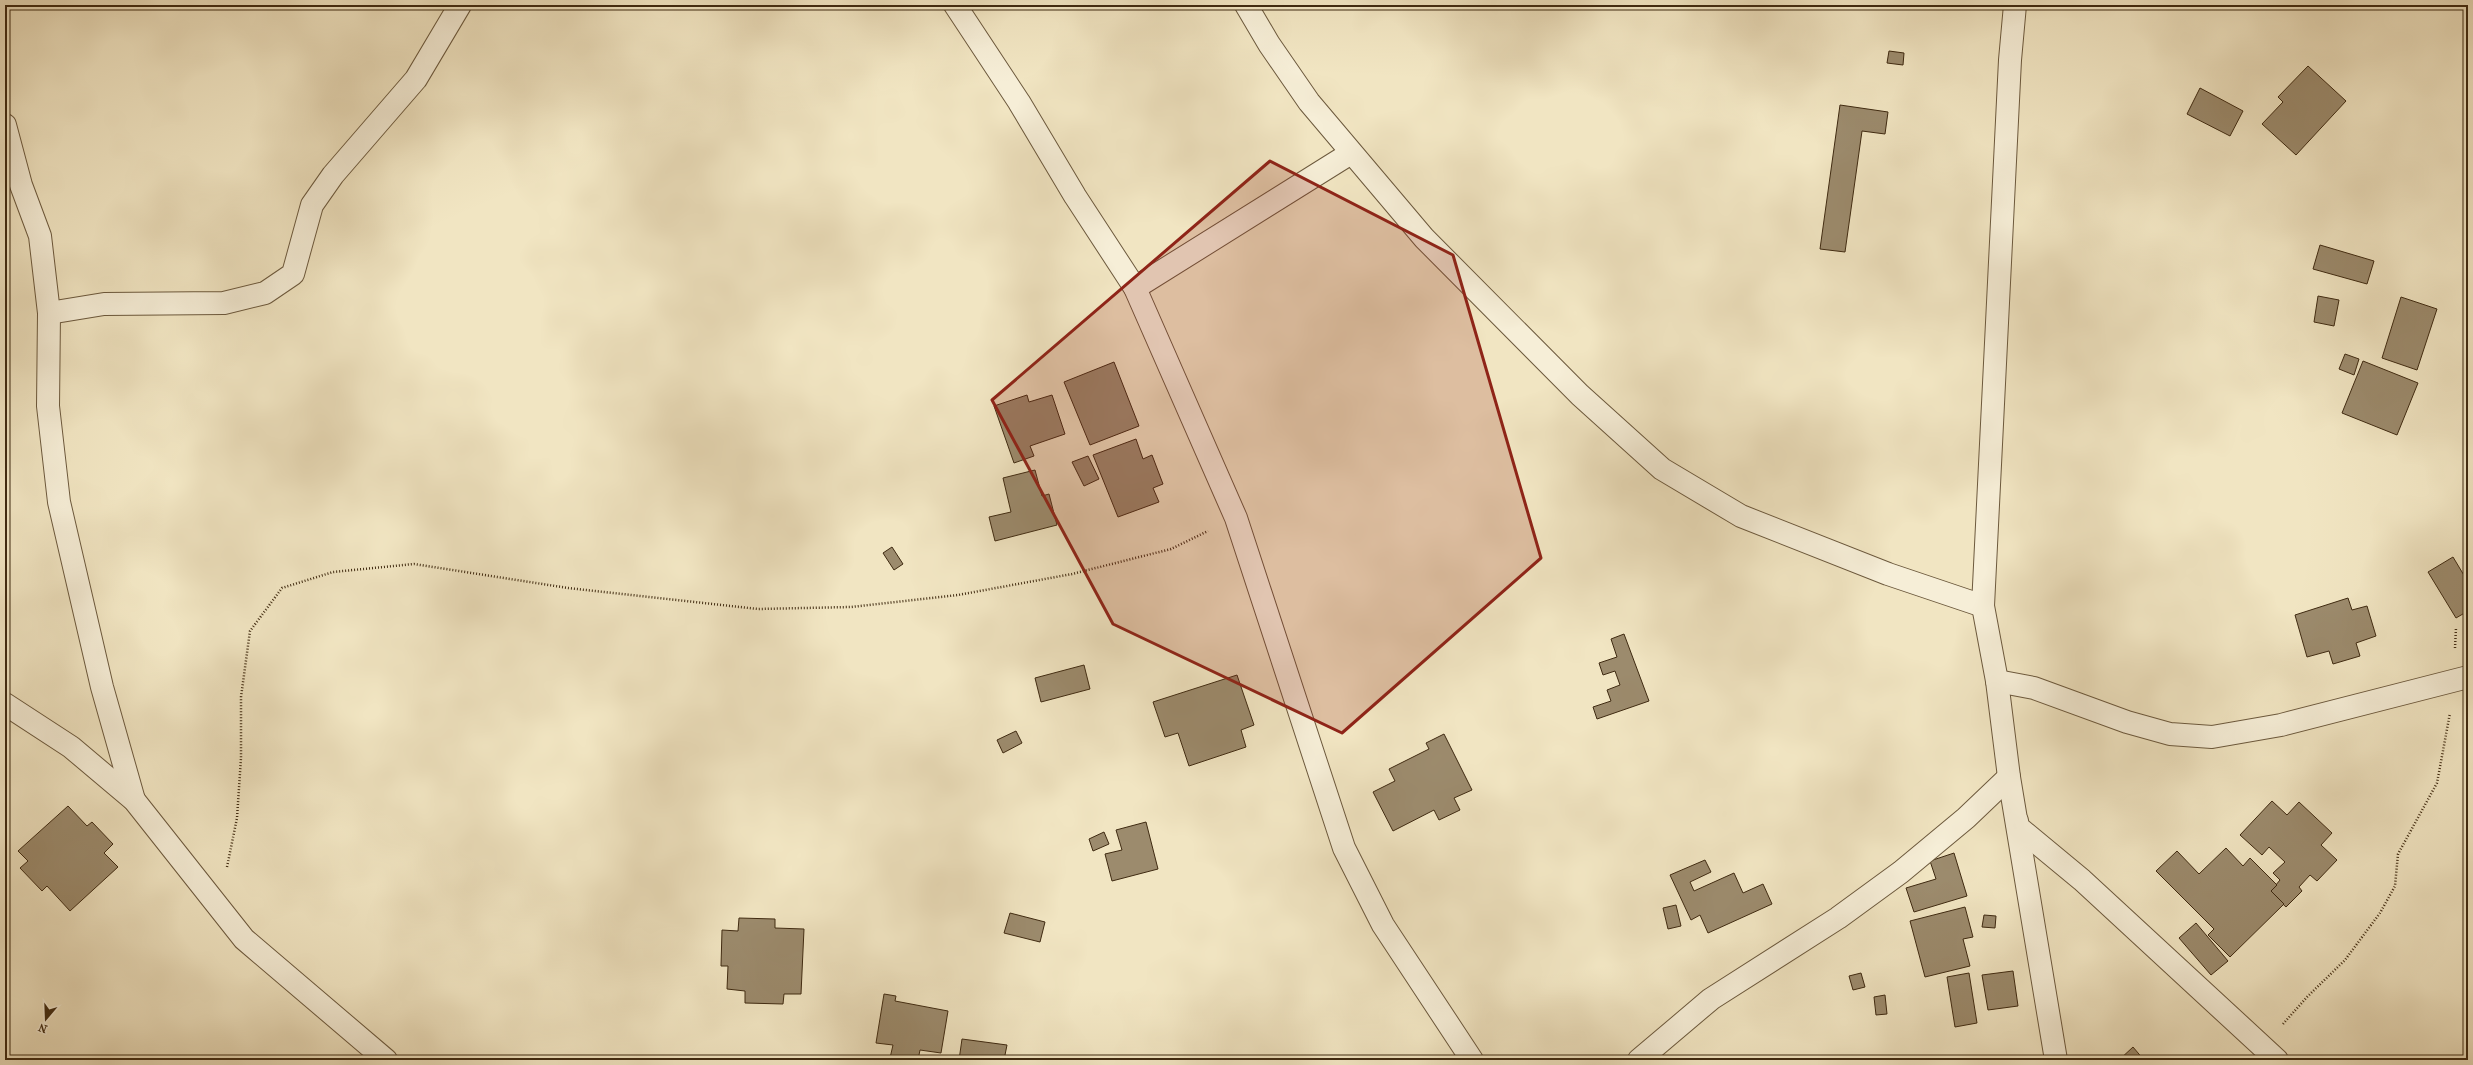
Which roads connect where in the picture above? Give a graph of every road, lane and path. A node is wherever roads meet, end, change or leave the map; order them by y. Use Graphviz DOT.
graph roads {
  1 [pos="460,5"];
  2 [pos="955,5"];
  3 [pos="1246,5"];
  4 [pos="2015,5"];
  5 [pos="5,125"];
  6 [pos="1351,153"];
  7 [pos="1134,288"];
  8 [pos="49,313"];
  9 [pos="1236,518"];
  10 [pos="1983,606"];
  11 [pos="2456,628"];
  12 [pos="2461,679"];
  13 [pos="1997,681"];
  14 [pos="5,704"];
  15 [pos="2009,777"];
  16 [pos="134,800"];
  17 [pos="2016,812"];
  18 [pos="218,906"];
  19 [pos="2270,1053"];
  20 [pos="386,1060"];
  21 [pos="1472,1060"];
  22 [pos="1639,1060"];
  23 [pos="2056,1060"];
  1 -- 8 [label="street"];
  2 -- 7 [label="street"];
  3 -- 6 [label="street"];
  4 -- 10 [label="street"];
  5 -- 8 [label="street"];
  6 -- 7 [label="street"];
  6 -- 10 [label="street"];
  7 -- 9 [label="street"];
  8 -- 16 [label="street"];
  9 -- 18 [label="path"];
  9 -- 21 [label="street"];
  10 -- 13 [label="street"];
  11 -- 12 [label="path"];
  12 -- 13 [label="street"];
  12 -- 19 [label="path"];
  13 -- 15 [label="street"];
  14 -- 16 [label="street"];
  15 -- 17 [label="street"];
  15 -- 22 [label="street"];
  16 -- 18 [label="street"];
  17 -- 19 [label="street"];
  17 -- 23 [label="street"];
  18 -- 20 [label="street"];
}
